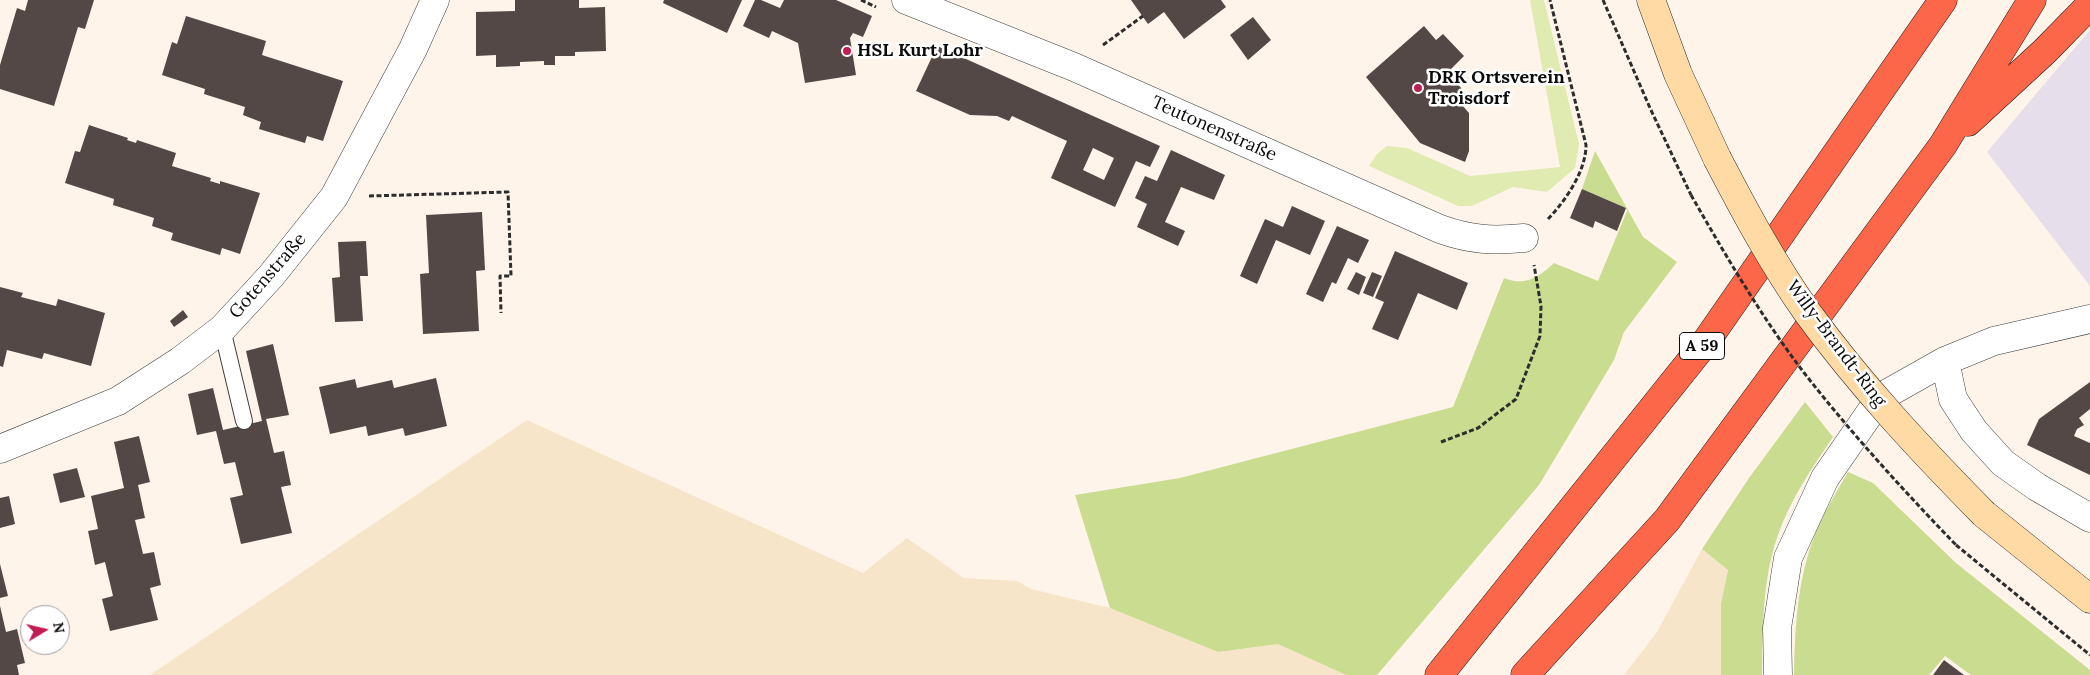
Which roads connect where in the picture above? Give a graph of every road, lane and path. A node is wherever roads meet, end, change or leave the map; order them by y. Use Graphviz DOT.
graph roads {
  1 [pos="435,0"];
  2 [pos="906,0"];
  3 [pos="1550,0"];
  4 [pos="1603,0"];
  5 [pos="1651,0"];
  6 [pos="1943,0"];
  7 [pos="2032,0"];
  8 [pos="2090,5"];
  9 [pos="1142,16"];
  10 [pos="1074,67"];
  11 [pos="1943,145"];
  12 [pos="1691,194"];
  13 [pos="334,197"];
  14 [pos="1524,238"];
  15 [pos="501,313"];
  16 [pos="2090,319"];
  17 [pos="222,329"];
  18 [pos="1945,361"];
  19 [pos="244,421"];
  20 [pos="1441,442"];
  21 [pos="0,448"];
  22 [pos="2090,518"];
  23 [pos="1956,545"];
  24 [pos="2090,599"];
  25 [pos="2090,654"];
  26 [pos="1439,675"];
  27 [pos="1525,675"];
  28 [pos="1778,675"];
  1 -- 13 [label="street, Gotenstraße"];
  2 -- 10 [label="street, Teutonenstraße"];
  3 -- 14 [label="path"];
  4 -- 12 [label="path"];
  5 -- 24 [label="main road, Willy-Brandt-Ring, bridge"];
  6 -- 26 [label="highway, A 59"];
  7 -- 11 [label="highway"];
  8 -- 11 [label="highway"];
  9 -- 10 [label="path"];
  10 -- 14 [label="street, Teutonenstraße"];
  11 -- 27 [label="highway"];
  13 -- 15 [label="path"];
  13 -- 17 [label="street, Gotenstraße"];
  14 -- 20 [label="path"];
  16 -- 18 [label="street"];
  17 -- 19 [label="lane"];
  17 -- 21 [label="street, Gotenstraße"];
  18 -- 22 [label="street"];
  18 -- 28 [label="street"];
  23 -- 25 [label="path"];
}
